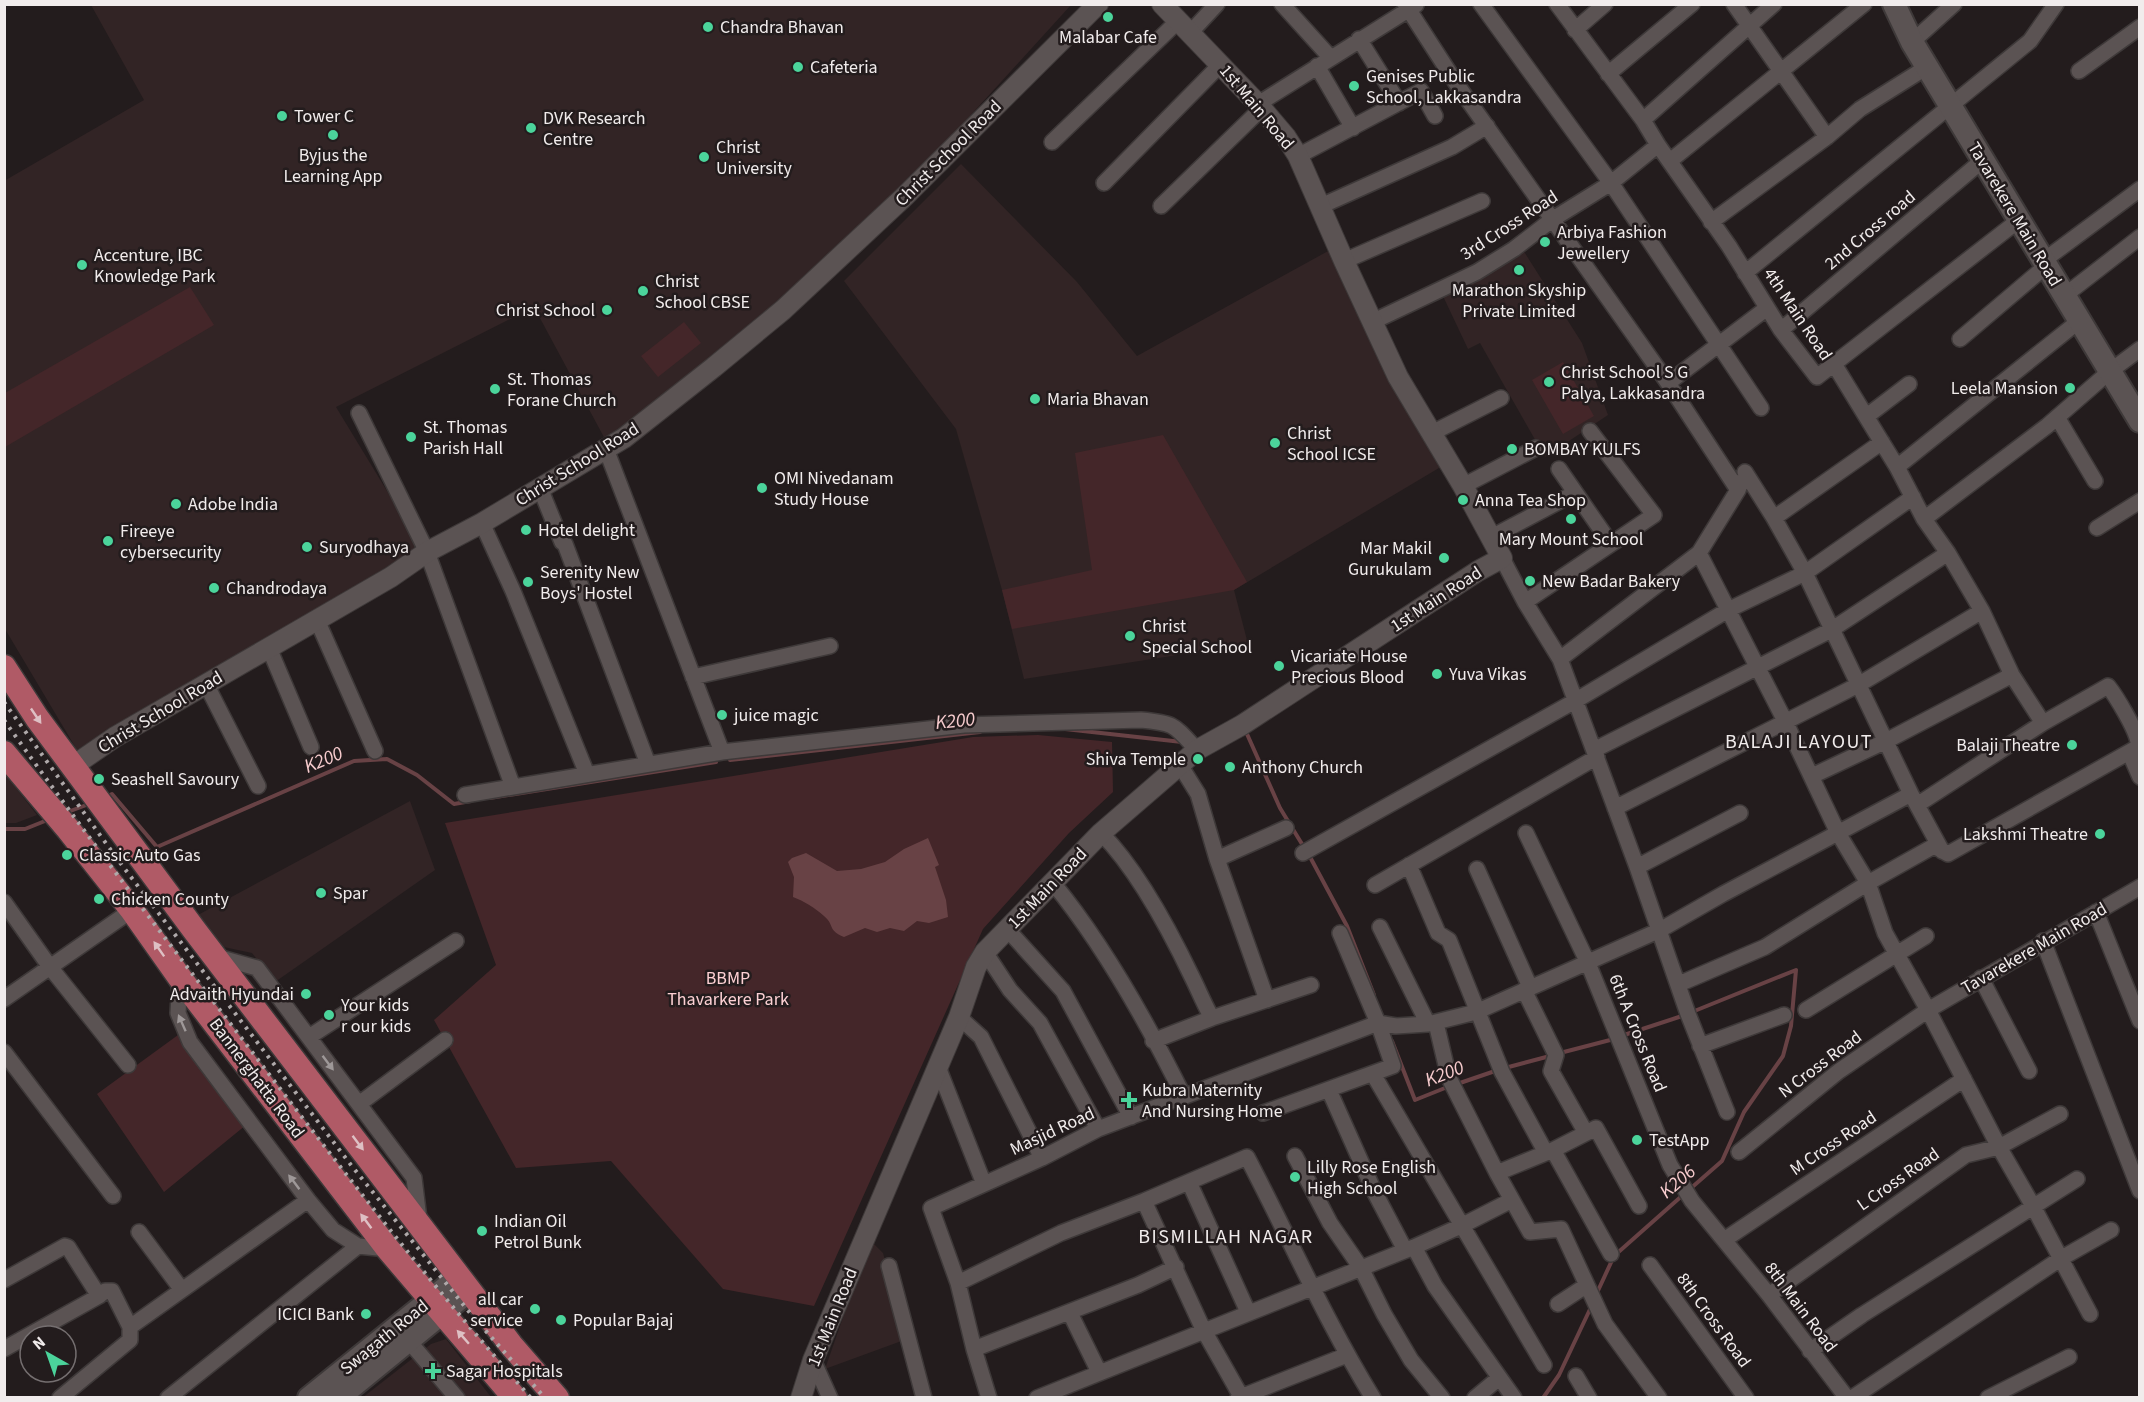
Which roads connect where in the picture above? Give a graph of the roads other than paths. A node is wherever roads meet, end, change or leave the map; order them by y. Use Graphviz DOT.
graph roads {
  1 [pos="1098,4"];
  2 [pos="1162,4"];
  3 [pos="1217,4"];
  4 [pos="1282,4"];
  5 [pos="1481,4"];
  6 [pos="1557,4"];
  7 [pos="1605,4"];
  8 [pos="1692,4"];
  9 [pos="1734,4"];
  10 [pos="1774,4"];
  11 [pos="1864,4"];
  12 [pos="1894,4"];
  13 [pos="1954,4"];
  14 [pos="2056,4"];
  15 [pos="1410,6"];
  16 [pos="1750,25"];
  17 [pos="1184,27"];
  18 [pos="2139,27"];
  19 [pos="1575,30"];
  20 [pos="1359,39"];
  21 [pos="1912,42"];
  22 [pos="1324,62"];
  23 [pos="1221,64"];
  24 [pos="1927,67"];
  25 [pos="2079,71"];
  26 [pos="1782,72"];
  27 [pos="1608,74"];
  28 [pos="1399,104"];
  29 [pos="1260,106"];
  30 [pos="1951,106"];
  31 [pos="1435,116"];
  32 [pos="1643,120"];
  33 [pos="1487,126"];
  34 [pos="1353,128"];
  35 [pos="1827,137"];
  36 [pos="1052,142"];
  37 [pos="1658,145"];
  38 [pos="1298,156"];
  39 [pos="1983,160"];
  40 [pos="1670,161"];
  41 [pos="1104,183"];
  42 [pos="1611,183"];
  43 [pos="2139,189"];
  44 [pos="1482,201"];
  45 [pos="1161,206"];
  46 [pos="1321,206"];
  47 [pos="1552,219"];
  48 [pos="2019,219"];
  49 [pos="1711,222"];
  50 [pos="2139,237"];
  51 [pos="1344,261"];
  52 [pos="2045,263"];
  53 [pos="1745,273"];
  54 [pos="2064,296"];
  55 [pos="1767,308"];
  56 [pos="2079,321"];
  57 [pos="1372,322"];
  58 [pos="1781,330"];
  59 [pos="1960,339"];
  60 [pos="1718,346"];
  61 [pos="2139,349"];
  62 [pos="1834,364"];
  63 [pos="2109,372"];
  64 [pos="1668,383"];
  65 [pos="1909,384"];
  66 [pos="1501,398"];
  67 [pos="1761,408"];
  68 [pos="359,413"];
  69 [pos="1867,416"];
  70 [pos="2057,417"];
  71 [pos="2139,421"];
  72 [pos="1590,431"];
  73 [pos="1430,434"];
  74 [pos="1882,442"];
  75 [pos="1536,448"];
  76 [pos="606,449"];
  77 [pos="1897,467"];
  78 [pos="1559,469"];
  79 [pos="2095,481"];
  80 [pos="1463,486"];
  81 [pos="540,488"];
  82 [pos="1738,490"];
  83 [pos="1575,493"];
  84 [pos="1912,497"];
  85 [pos="2139,501"];
  86 [pos="1774,518"];
  87 [pos="1924,519"];
  88 [pos="482,523"];
  89 [pos="2097,528"];
  90 [pos="1490,538"];
  91 [pos="1611,544"];
  92 [pos="428,552"];
  93 [pos="1700,553"];
  94 [pos="1948,553"];
  95 [pos="1502,558"];
  96 [pos="1805,573"];
  97 [pos="1525,602"];
  98 [pos="1728,610"];
  99 [pos="1982,611"];
  100 [pos="317,620"];
  101 [pos="1832,630"];
  102 [pos="830,646"];
  103 [pos="268,648"];
  104 [pos="1560,659"];
  105 [pos="4,667"];
  106 [pos="1757,669"];
  107 [pos="2012,675"];
  108 [pos="693,677"];
  109 [pos="206,684"];
  110 [pos="1858,685"];
  111 [pos="1575,701"];
  112 [pos="1785,721"];
  113 [pos="2043,723"];
  114 [pos="1886,741"];
  115 [pos="311,747"];
  116 [pos="2138,747"];
  117 [pos="1197,750"];
  118 [pos="375,751"];
  119 [pos="722,752"];
  120 [pos="4,753"];
  121 [pos="1596,754"];
  122 [pos="648,764"];
  123 [pos="1180,765"];
  124 [pos="73,766"];
  125 [pos="587,774"];
  126 [pos="1812,776"];
  127 [pos="2139,777"];
  128 [pos="258,786"];
  129 [pos="513,787"];
  130 [pos="465,795"];
  131 [pos="1914,799"];
  132 [pos="1615,808"];
  133 [pos="1740,813"];
  134 [pos="1286,828"];
  135 [pos="1101,833"];
  136 [pos="1527,833"];
  137 [pos="1838,833"];
  138 [pos="1942,851"];
  139 [pos="1303,853"];
  140 [pos="1217,859"];
  141 [pos="1408,865"];
  142 [pos="1637,867"];
  143 [pos="1477,869"];
  144 [pos="1053,883"];
  145 [pos="1868,883"];
  146 [pos="1375,885"];
  147 [pos="2139,887"];
  148 [pos="4,902"];
  149 [pos="132,910"];
  150 [pos="2097,912"];
  151 [pos="1380,927"];
  152 [pos="1007,929"];
  153 [pos="1660,930"];
  154 [pos="1341,933"];
  155 [pos="1926,936"];
  156 [pos="456,941"];
  157 [pos="2043,941"];
  158 [pos="985,952"];
  159 [pos="1897,953"];
  160 [pos="214,956"];
  161 [pos="1588,963"];
  162 [pos="50,967"];
  163 [pos="180,978"];
  164 [pos="1981,978"];
  165 [pos="1679,984"];
  166 [pos="1311,985"];
  167 [pos="1527,988"];
  168 [pos="4,999"];
  169 [pos="1267,1000"];
  170 [pos="1806,1010"];
  171 [pos="1928,1010"];
  172 [pos="1476,1012"];
  173 [pos="1784,1015"];
  174 [pos="959,1017"];
  175 [pos="1212,1018"];
  176 [pos="2139,1021"];
  177 [pos="1378,1023"];
  178 [pos="1432,1023"];
  179 [pos="309,1037"];
  180 [pos="445,1040"];
  181 [pos="1154,1041"];
  182 [pos="1700,1046"];
  183 [pos="4,1052"];
  184 [pos="128,1065"];
  185 [pos="938,1067"];
  186 [pos="2030,1071"];
  187 [pos="1373,1074"];
  188 [pos="1964,1079"];
  189 [pos="1329,1090"];
  190 [pos="1184,1097"];
  191 [pos="359,1104"];
  192 [pos="1727,1112"];
  193 [pos="1263,1113"];
  194 [pos="2060,1114"];
  195 [pos="1131,1117"];
  196 [pos="1098,1129"];
  197 [pos="1586,1133"];
  198 [pos="1999,1147"];
  199 [pos="1550,1152"];
  200 [pos="1739,1152"];
  201 [pos="1294,1156"];
  202 [pos="1042,1158"];
  203 [pos="1497,1173"];
  204 [pos="2076,1179"];
  205 [pos="1189,1182"];
  206 [pos="984,1184"];
  207 [pos="2139,1191"];
  208 [pos="113,1196"];
  209 [pos="308,1200"];
  210 [pos="1512,1200"];
  211 [pos="1144,1201"];
  212 [pos="1639,1206"];
  213 [pos="2033,1206"];
  214 [pos="419,1224"];
  215 [pos="1461,1226"];
  216 [pos="2111,1230"];
  217 [pos="140,1232"];
  218 [pos="1724,1240"];
  219 [pos="358,1246"];
  220 [pos="1410,1248"];
  221 [pos="388,1249"];
  222 [pos="1611,1254"];
  223 [pos="2060,1259"];
  224 [pos="1650,1265"];
  225 [pos="889,1266"];
  226 [pos="1176,1267"];
  227 [pos="1360,1268"];
  228 [pos="4,1280"];
  229 [pos="958,1283"];
  230 [pos="464,1284"];
  231 [pos="1587,1285"];
  232 [pos="1311,1288"];
  233 [pos="182,1290"];
  234 [pos="1769,1295"];
  235 [pos="99,1296"];
  236 [pos="1558,1304"];
  237 [pos="436,1306"];
  238 [pos="1248,1312"];
  239 [pos="1070,1313"];
  240 [pos="2090,1314"];
  241 [pos="130,1327"];
  242 [pos="1203,1329"];
  243 [pos="408,1340"];
  244 [pos="4,1349"];
  245 [pos="974,1349"];
  246 [pos="1810,1351"];
  247 [pos="1347,1355"];
  248 [pos="2069,1357"];
  249 [pos="813,1360"];
  250 [pos="1544,1365"];
  251 [pos="355,1371"];
  252 [pos="1099,1372"];
  253 [pos="1576,1376"];
  254 [pos="1499,1378"];
  255 [pos="1241,1397"];
  256 [pos="60,1398"];
  257 [pos="168,1398"];
  258 [pos="309,1398"];
  259 [pos="338,1398"];
  260 [pos="457,1398"];
  261 [pos="515,1398"];
  262 [pos="557,1398"];
  263 [pos="801,1398"];
  264 [pos="830,1398"];
  265 [pos="924,1398"];
  266 [pos="989,1398"];
  267 [pos="1037,1398"];
  268 [pos="1373,1398"];
  269 [pos="1442,1398"];
  270 [pos="1475,1398"];
  271 [pos="1514,1398"];
  272 [pos="1589,1398"];
  273 [pos="1659,1398"];
  274 [pos="1746,1398"];
  275 [pos="1847,1398"];
  276 [pos="1852,1398"];
  277 [pos="1988,1398"];
  1 -- 76 [label="street, Christ School Road"];
  2 -- 17 [label="street, 1st Main Road"];
  3 -- 17 [label="street"];
  4 -- 22 [label="street"];
  5 -- 42 [label="street"];
  6 -- 19 [label="street, 4th Main Road"];
  7 -- 19 [label="street"];
  8 -- 27 [label="street"];
  9 -- 16 [label="street"];
  10 -- 16 [label="street"];
  11 -- 26 [label="street"];
  12 -- 21 [label="main road, Tavarekere Main Road"];
  13 -- 21 [label="street"];
  14 -- 30 [label="street"];
  15 -- 20 [label="street"];
  15 -- 33 [label="street"];
  16 -- 26 [label="street"];
  16 -- 32 [label="street"];
  17 -- 23 [label="street, 1st Main Road"];
  17 -- 36 [label="street"];
  18 -- 25 [label="street"];
  19 -- 27 [label="street, 4th Main Road"];
  20 -- 22 [label="street"];
  20 -- 28 [label="street"];
  21 -- 24 [label="main road, Tavarekere Main Road"];
  22 -- 29 [label="street"];
  22 -- 34 [label="street"];
  23 -- 29 [label="street, 1st Main Road"];
  23 -- 41 [label="street"];
  24 -- 30 [label="main road, Tavarekere Main Road"];
  24 -- 35 [label="street"];
  26 -- 35 [label="street"];
  26 -- 40 [label="street"];
  27 -- 32 [label="street, 4th Main Road"];
  28 -- 31 [label="street"];
  28 -- 34 [label="street"];
  29 -- 38 [label="street, 1st Main Road"];
  29 -- 45 [label="street"];
  30 -- 39 [label="main road, Tavarekere Main Road"];
  30 -- 53 [label="street"];
  32 -- 37 [label="street, 4th Main Road"];
  33 -- 46 [label="street"];
  33 -- 47 [label="street"];
  34 -- 38 [label="street"];
  35 -- 49 [label="street"];
  37 -- 40 [label="street, 4th Main Road"];
  37 -- 42 [label="street, 3rd Cross Road"];
  38 -- 46 [label="street, 1st Main Road"];
  39 -- 48 [label="main road, Tavarekere Main Road"];
  39 -- 58 [label="street, 2nd Cross road"];
  40 -- 49 [label="street, 4th Main Road"];
  42 -- 47 [label="street, 3rd Cross Road"];
  42 -- 60 [label="street"];
  43 -- 52 [label="street"];
  44 -- 51 [label="street"];
  46 -- 51 [label="street, 1st Main Road"];
  47 -- 57 [label="street, 3rd Cross Road"];
  47 -- 64 [label="street"];
  48 -- 52 [label="main road, Tavarekere Main Road"];
  48 -- 62 [label="street"];
  49 -- 53 [label="street, 4th Main Road"];
  50 -- 54 [label="street"];
  51 -- 57 [label="street, 1st Main Road"];
  52 -- 54 [label="main road, Tavarekere Main Road"];
  52 -- 59 [label="street"];
  53 -- 55 [label="street, 4th Main Road"];
  54 -- 56 [label="main road, Tavarekere Main Road"];
  55 -- 58 [label="street, 4th Main Road"];
  55 -- 60 [label="street"];
  56 -- 63 [label="main road, Tavarekere Main Road"];
  56 -- 77 [label="street"];
  57 -- 73 [label="street, 1st Main Road"];
  58 -- 62 [label="street, 4th Main Road"];
  60 -- 64 [label="street"];
  60 -- 67 [label="street"];
  61 -- 63 [label="street"];
  62 -- 69 [label="street, 4th Main Road"];
  63 -- 70 [label="street"];
  63 -- 71 [label="main road, Tavarekere Main Road"];
  64 -- 82 [label="street"];
  65 -- 69 [label="street"];
  66 -- 73 [label="street"];
  68 -- 92 [label="street"];
  69 -- 74 [label="street, 4th Main Road"];
  70 -- 79 [label="street"];
  70 -- 87 [label="street"];
  72 -- 91 [label="street"];
  73 -- 80 [label="street, 1st Main Road"];
  74 -- 77 [label="street, 4th Main Road"];
  74 -- 86 [label="street"];
  75 -- 80 [label="street"];
  76 -- 81 [label="street, Christ School Road"];
  76 -- 108 [label="street"];
  77 -- 84 [label="street, 4th Main Road"];
  78 -- 83 [label="street"];
  80 -- 90 [label="street, 1st Main Road"];
  81 -- 88 [label="street, Christ School Road"];
  81 -- 122 [label="street"];
  82 -- 86 [label="street"];
  82 -- 93 [label="street"];
  83 -- 90 [label="street"];
  83 -- 91 [label="street"];
  84 -- 87 [label="street, 4th Main Road"];
  84 -- 96 [label="street"];
  85 -- 89 [label="street"];
  86 -- 96 [label="street"];
  87 -- 94 [label="street, 4th Main Road"];
  88 -- 92 [label="street, Christ School Road"];
  88 -- 125 [label="street"];
  90 -- 95 [label="street, 1st Main Road"];
  91 -- 97 [label="street"];
  92 -- 100 [label="street, Christ School Road"];
  92 -- 129 [label="street"];
  93 -- 98 [label="street"];
  93 -- 104 [label="street"];
  94 -- 99 [label="street, 4th Main Road"];
  94 -- 101 [label="street"];
  95 -- 97 [label="street"];
  95 -- 117 [label="street, 1st Main Road"];
  96 -- 98 [label="street"];
  96 -- 101 [label="street"];
  97 -- 104 [label="street"];
  98 -- 106 [label="street"];
  98 -- 111 [label="street"];
  99 -- 107 [label="street, 4th Main Road"];
  99 -- 110 [label="street"];
  100 -- 103 [label="street, Christ School Road"];
  100 -- 118 [label="street"];
  101 -- 106 [label="street"];
  101 -- 110 [label="street"];
  102 -- 108 [label="street"];
  103 -- 109 [label="street, Christ School Road"];
  103 -- 115 [label="street"];
  104 -- 111 [label="street"];
  105 -- 124 [label="main road, one-way"];
  106 -- 112 [label="street"];
  106 -- 121 [label="street"];
  107 -- 113 [label="street, 4th Main Road"];
  107 -- 114 [label="street"];
  108 -- 119 [label="street"];
  109 -- 124 [label="street, Christ School Road"];
  109 -- 128 [label="street"];
  110 -- 112 [label="street"];
  110 -- 114 [label="street"];
  111 -- 121 [label="street"];
  111 -- 139 [label="street"];
  112 -- 126 [label="street"];
  112 -- 132 [label="street"];
  113 -- 116 [label="street"];
  113 -- 131 [label="street"];
  114 -- 126 [label="street"];
  114 -- 131 [label="street"];
  116 -- 127 [label="street"];
  116 -- 138 [label="street"];
  117 -- 119 [label="street"];
  117 -- 123 [label="street, 1st Main Road"];
  119 -- 122 [label="street"];
  120 -- 149 [label="main road, Bannerghatta Road"];
  121 -- 132 [label="street"];
  121 -- 141 [label="street"];
  122 -- 125 [label="street"];
  123 -- 135 [label="street, 1st Main Road"];
  123 -- 140 [label="street"];
  124 -- 160 [label="main road"];
  125 -- 129 [label="street"];
  126 -- 137 [label="street"];
  129 -- 130 [label="street"];
  131 -- 137 [label="street"];
  131 -- 138 [label="street"];
  132 -- 142 [label="street"];
  133 -- 142 [label="street"];
  134 -- 140 [label="street"];
  135 -- 144 [label="street, 1st Main Road"];
  135 -- 175 [label="street"];
  136 -- 161 [label="street, 6th A Cross Road"];
  137 -- 145 [label="street"];
  137 -- 153 [label="street"];
  138 -- 145 [label="street"];
  140 -- 169 [label="street"];
  141 -- 146 [label="street"];
  141 -- 172 [label="street"];
  142 -- 153 [label="street"];
  143 -- 167 [label="street"];
  144 -- 152 [label="street, 1st Main Road"];
  144 -- 181 [label="street"];
  145 -- 159 [label="street"];
  145 -- 165 [label="street"];
  147 -- 150 [label="street, Tavarekere Main Road"];
  148 -- 162 [label="street"];
  149 -- 162 [label="street"];
  163 -- 149 [label="main road, Bannerghatta Road, one-way"];
  150 -- 157 [label="street, Tavarekere Main Road"];
  150 -- 176 [label="street"];
  151 -- 178 [label="street"];
  152 -- 158 [label="street, 1st Main Road"];
  152 -- 195 [label="street"];
  153 -- 161 [label="street"];
  153 -- 165 [label="street"];
  154 -- 177 [label="street"];
  155 -- 159 [label="street"];
  156 -- 179 [label="street"];
  157 -- 164 [label="street, Tavarekere Main Road"];
  157 -- 207 [label="street"];
  158 -- 174 [label="street, 1st Main Road"];
  158 -- 196 [label="street"];
  159 -- 170 [label="street"];
  159 -- 171 [label="street"];
  160 -- 179 [label="street"];
  160 -- 214 [label="main road, one-way"];
  161 -- 167 [label="street"];
  161 -- 218 [label="street, 6th A Cross Road"];
  162 -- 168 [label="street"];
  162 -- 184 [label="street"];
  209 -- 163 [label="street, one-way"];
  221 -- 163 [label="main road, Bannerghatta Road, one-way"];
  164 -- 171 [label="street, Tavarekere Main Road"];
  164 -- 186 [label="street"];
  165 -- 182 [label="street"];
  166 -- 169 [label="street"];
  167 -- 172 [label="street"];
  167 -- 197 [label="street"];
  169 -- 175 [label="street"];
  171 -- 188 [label="street"];
  171 -- 200 [label="street, N Cross Road"];
  172 -- 178 [label="street"];
  172 -- 199 [label="street"];
  173 -- 182 [label="street"];
  174 -- 185 [label="street, 1st Main Road"];
  174 -- 202 [label="street"];
  175 -- 181 [label="street"];
  177 -- 178 [label="street"];
  177 -- 187 [label="street"];
  177 -- 190 [label="street, Masjid Road"];
  178 -- 203 [label="street"];
  179 -- 191 [label="street, one-way"];
  180 -- 191 [label="street"];
  181 -- 190 [label="street"];
  182 -- 192 [label="street"];
  183 -- 208 [label="street"];
  185 -- 206 [label="street"];
  185 -- 249 [label="street, 1st Main Road"];
  187 -- 189 [label="street"];
  187 -- 215 [label="street"];
  188 -- 198 [label="street"];
  188 -- 218 [label="street, M Cross Road"];
  189 -- 193 [label="street"];
  189 -- 220 [label="street"];
  190 -- 195 [label="street, Masjid Road"];
  191 -- 214 [label="street"];
  194 -- 198 [label="street, L Cross Road"];
  195 -- 196 [label="street, Masjid Road"];
  196 -- 202 [label="street, Masjid Road"];
  197 -- 199 [label="street"];
  197 -- 212 [label="street"];
  198 -- 213 [label="street"];
  198 -- 234 [label="street, L Cross Road"];
  199 -- 203 [label="street"];
  199 -- 222 [label="street"];
  201 -- 227 [label="street"];
  202 -- 206 [label="street, Masjid Road"];
  203 -- 210 [label="street"];
  204 -- 213 [label="street"];
  205 -- 211 [label="street"];
  205 -- 232 [label="street"];
  205 -- 238 [label="street"];
  206 -- 229 [label="street, Masjid Road"];
  209 -- 219 [label="street"];
  209 -- 233 [label="street"];
  210 -- 215 [label="street"];
  210 -- 231 [label="street"];
  211 -- 226 [label="street"];
  211 -- 229 [label="street"];
  213 -- 223 [label="street"];
  213 -- 246 [label="street"];
  214 -- 230 [label="main road"];
  215 -- 220 [label="street"];
  215 -- 250 [label="street"];
  216 -- 223 [label="street"];
  217 -- 233 [label="street"];
  218 -- 234 [label="street, 8th Main Road"];
  219 -- 221 [label="street"];
  219 -- 257 [label="street"];
  220 -- 227 [label="street"];
  220 -- 254 [label="street"];
  221 -- 237 [label="main road, Bannerghatta Road"];
  223 -- 240 [label="street"];
  223 -- 276 [label="street"];
  224 -- 274 [label="street, 8th Cross Road"];
  225 -- 265 [label="street"];
  226 -- 239 [label="street"];
  226 -- 242 [label="street"];
  227 -- 232 [label="street"];
  227 -- 269 [label="street"];
  228 -- 235 [label="street"];
  229 -- 245 [label="street, Masjid Road"];
  230 -- 237 [label="main road, Swagath Road"];
  230 -- 262 [label="main road"];
  231 -- 236 [label="street"];
  231 -- 273 [label="street"];
  232 -- 238 [label="street"];
  232 -- 247 [label="street"];
  233 -- 241 [label="street"];
  234 -- 246 [label="street, 8th Main Road"];
  235 -- 241 [label="street"];
  235 -- 244 [label="street"];
  237 -- 243 [label="main road, Swagath Road"];
  237 -- 251 [label="main road, Swagath Road"];
  261 -- 237 [label="main road, Bannerghatta Road, one-way"];
  238 -- 242 [label="street"];
  239 -- 245 [label="street"];
  239 -- 252 [label="street"];
  241 -- 256 [label="street"];
  242 -- 252 [label="street"];
  242 -- 255 [label="street"];
  243 -- 251 [label="main road, Swagath Road"];
  243 -- 260 [label="street"];
  245 -- 266 [label="street, Masjid Road"];
  246 -- 275 [label="street, 8th Main Road"];
  247 -- 255 [label="street"];
  247 -- 268 [label="street"];
  248 -- 277 [label="street"];
  249 -- 263 [label="street, 1st Main Road"];
  249 -- 264 [label="street"];
  251 -- 258 [label="main road, Swagath Road"];
  251 -- 259 [label="main road, Swagath Road"];
  252 -- 267 [label="street"];
  253 -- 272 [label="street"];
  254 -- 270 [label="street"];
  254 -- 271 [label="street"];
}
